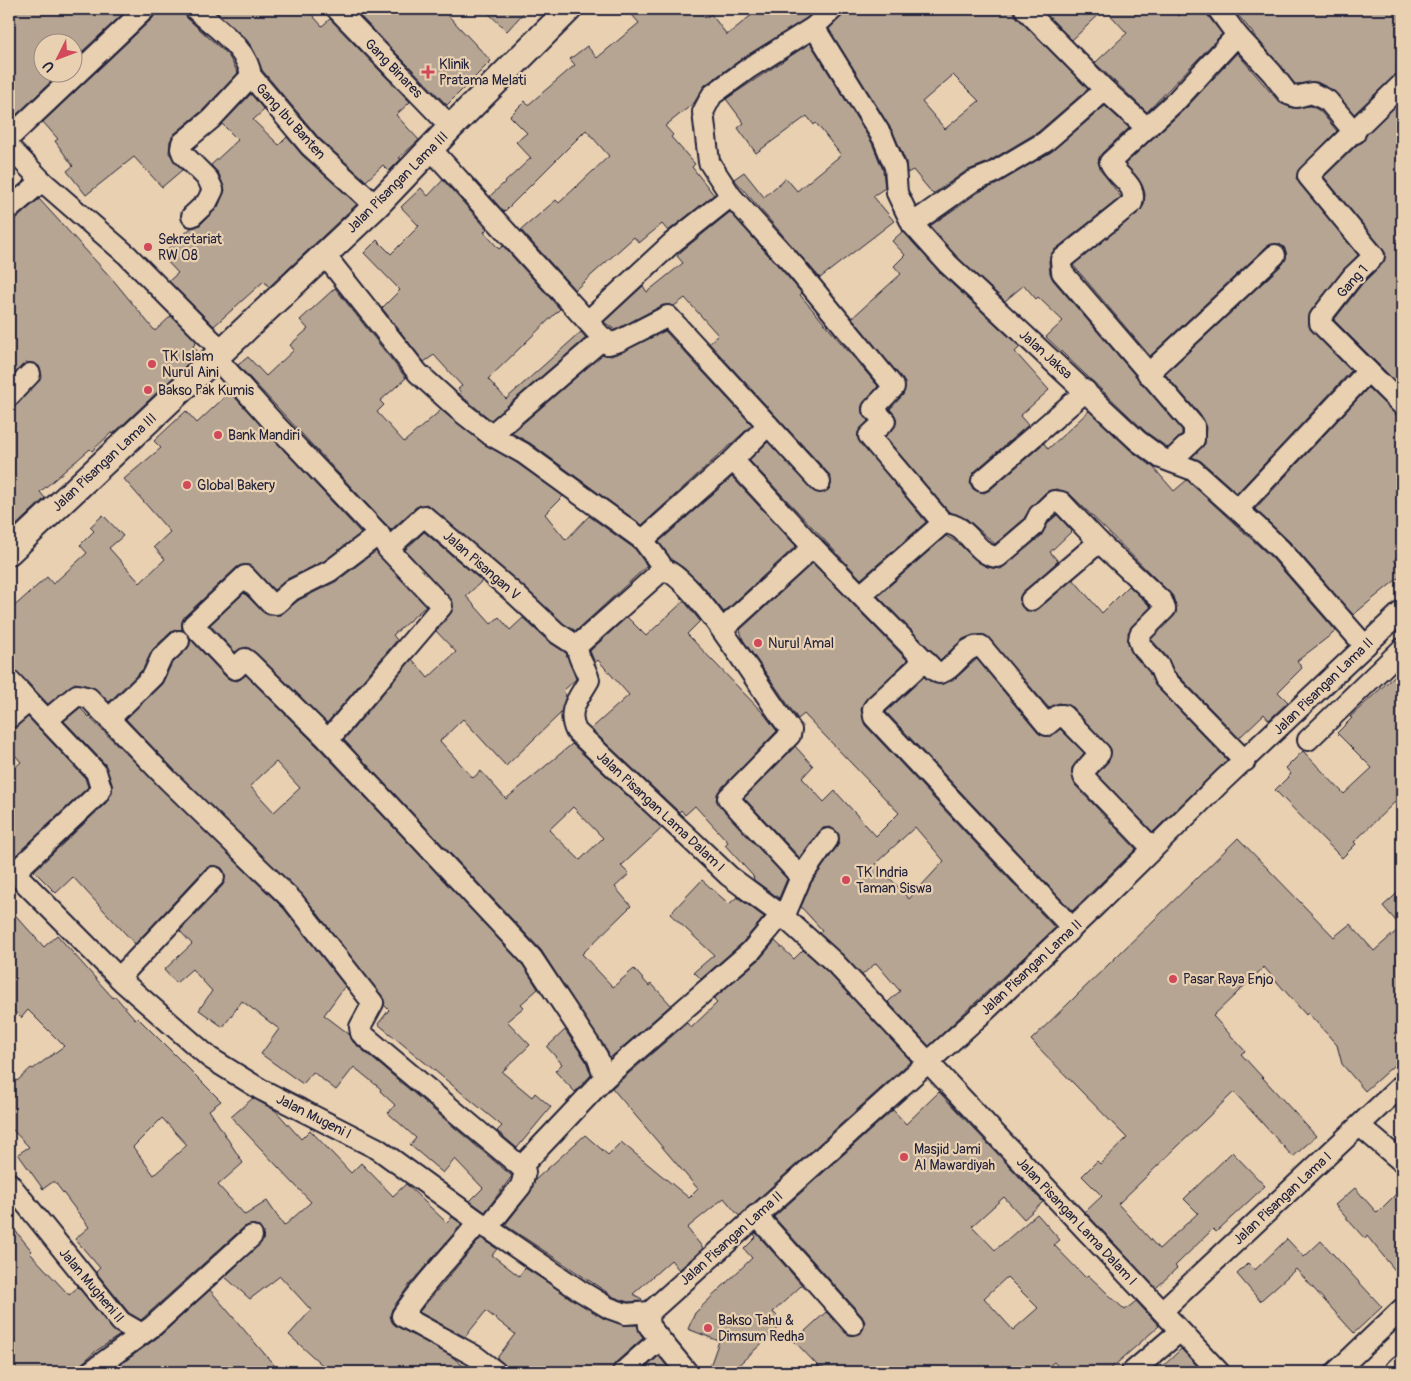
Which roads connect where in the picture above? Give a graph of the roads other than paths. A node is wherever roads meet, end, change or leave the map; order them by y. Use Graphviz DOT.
graph roads {
  1 [pos="145,9"];
  2 [pos="195,9"];
  3 [pos="337,9"];
  4 [pos="569,9"];
  5 [pos="833,9"];
  6 [pos="1025,9"];
  7 [pos="1218,9"];
  8 [pos="814,27"];
  9 [pos="1237,35"];
  10 [pos="251,76"];
  11 [pos="1402,84"];
  12 [pos="1105,90"];
  13 [pos="451,127"];
  14 [pos="1146,128"];
  15 [pos="1355,133"];
  16 [pos="9,138"];
  17 [pos="9,147"];
  18 [pos="431,149"];
  19 [pos="42,181"];
  20 [pos="732,196"];
  21 [pos="376,206"];
  22 [pos="9,209"];
  23 [pos="192,216"];
  24 [pos="912,224"];
  25 [pos="324,254"];
  26 [pos="1275,255"];
  27 [pos="588,321"];
  28 [pos="604,338"];
  29 [pos="220,355"];
  30 [pos="1368,371"];
  31 [pos="30,374"];
  32 [pos="1148,374"];
  33 [pos="1086,391"];
  34 [pos="9,396"];
  35 [pos="1402,406"];
  36 [pos="768,425"];
  37 [pos="492,435"];
  38 [pos="733,460"];
  39 [pos="1172,460"];
  40 [pos="982,481"];
  41 [pos="820,482"];
  42 [pos="1238,509"];
  43 [pos="943,523"];
  44 [pos="643,540"];
  45 [pos="384,542"];
  46 [pos="1099,542"];
  47 [pos="813,547"];
  48 [pos="9,552"];
  49 [pos="661,568"];
  50 [pos="861,595"];
  51 [pos="1032,600"];
  52 [pos="1402,611"];
  53 [pos="722,630"];
  54 [pos="179,641"];
  55 [pos="578,646"];
  56 [pos="1365,646"];
  57 [pos="1402,649"];
  58 [pos="925,660"];
  59 [pos="9,680"];
  60 [pos="28,702"];
  61 [pos="9,718"];
  62 [pos="109,719"];
  63 [pos="47,720"];
  64 [pos="328,740"];
  65 [pos="1308,740"];
  66 [pos="1245,761"];
  67 [pos="828,840"];
  68 [pos="1153,850"];
  69 [pos="12,870"];
  70 [pos="214,877"];
  71 [pos="802,877"];
  72 [pos="783,916"];
  73 [pos="1072,928"];
  74 [pos="120,978"];
  75 [pos="928,1063"];
  76 [pos="605,1078"];
  77 [pos="1402,1085"];
  78 [pos="1360,1126"];
  79 [pos="1402,1162"];
  80 [pos="521,1167"];
  81 [pos="9,1183"];
  82 [pos="756,1215"];
  83 [pos="483,1225"];
  84 [pos="252,1236"];
  85 [pos="1402,1309"];
  86 [pos="1162,1311"];
  87 [pos="650,1312"];
  88 [pos="853,1324"];
  89 [pos="1179,1332"];
  90 [pos="140,1333"];
  91 [pos="658,1340"];
  92 [pos="1402,1369"];
  93 [pos="90,1372"];
  94 [pos="496,1372"];
  95 [pos="624,1372"];
  96 [pos="687,1372"];
  97 [pos="1132,1372"];
  98 [pos="1219,1372"];
  99 [pos="1336,1372"];
  100 [pos="1399,1372"];
  1 -- 16 [label="street"];
  2 -- 10 [label="street, Gang Ibu Banten"];
  3 -- 13 [label="street, Gang Binares"];
  4 -- 13 [label="street, Jalan Pisangan Lama III"];
  5 -- 8 [label="street"];
  6 -- 12 [label="street"];
  7 -- 9 [label="street"];
  8 -- 20 [label="street"];
  8 -- 24 [label="street, Jalan Jaksa"];
  9 -- 14 [label="street"];
  9 -- 15 [label="street"];
  10 -- 21 [label="street, Gang Ibu Banten"];
  10 -- 23 [label="street"];
  11 -- 15 [label="street"];
  12 -- 14 [label="street"];
  12 -- 24 [label="street"];
  13 -- 18 [label="street, Jalan Pisangan Lama III"];
  14 -- 32 [label="street"];
  15 -- 30 [label="street, Gang 1"];
  17 -- 19 [label="street"];
  18 -- 21 [label="street, Jalan Pisangan Lama III"];
  18 -- 27 [label="street"];
  19 -- 22 [label="street"];
  19 -- 29 [label="street"];
  20 -- 27 [label="street"];
  20 -- 43 [label="street"];
  21 -- 25 [label="street, Jalan Pisangan Lama III"];
  24 -- 33 [label="street, Jalan Jaksa"];
  25 -- 29 [label="street, Jalan Pisangan Lama III"];
  25 -- 37 [label="street"];
  26 -- 32 [label="street"];
  27 -- 28 [label="street"];
  28 -- 36 [label="street"];
  28 -- 37 [label="street"];
  29 -- 45 [label="street"];
  29 -- 48 [label="street, Jalan Pisangan Lama III"];
  30 -- 35 [label="street, Gang 1"];
  30 -- 42 [label="street"];
  31 -- 34 [label="street"];
  32 -- 39 [label="street"];
  33 -- 39 [label="street, Jalan Jaksa"];
  33 -- 40 [label="street"];
  36 -- 38 [label="street"];
  36 -- 41 [label="street"];
  37 -- 44 [label="street"];
  38 -- 44 [label="street"];
  38 -- 47 [label="street"];
  39 -- 42 [label="street, Jalan Jaksa"];
  42 -- 56 [label="street, Jalan Jaksa"];
  43 -- 46 [label="street"];
  43 -- 50 [label="street"];
  44 -- 49 [label="street"];
  45 -- 55 [label="street, Jalan Pisangan V"];
  45 -- 64 [label="street"];
  45 -- 64 [label="street"];
  46 -- 51 [label="street"];
  46 -- 66 [label="street"];
  47 -- 50 [label="street"];
  47 -- 53 [label="street"];
  49 -- 53 [label="street"];
  49 -- 55 [label="street"];
  50 -- 58 [label="street"];
  52 -- 56 [label="street, Jalan Pisangan Lama II"];
  53 -- 71 [label="street"];
  54 -- 62 [label="street"];
  55 -- 72 [label="street, Jalan Pisangan Lama Dalam I"];
  56 -- 66 [label="street, Jalan Pisangan Lama II"];
  57 -- 65 [label="street"];
  58 -- 68 [label="street"];
  58 -- 73 [label="street"];
  59 -- 60 [label="street"];
  60 -- 61 [label="street"];
  60 -- 63 [label="street"];
  62 -- 63 [label="street"];
  62 -- 80 [label="street"];
  63 -- 69 [label="street"];
  64 -- 76 [label="street"];
  66 -- 68 [label="street, Jalan Pisangan Lama II"];
  67 -- 71 [label="street"];
  68 -- 73 [label="street, Jalan Pisangan Lama II"];
  69 -- 74 [label="street, Jalan Mugeni I"];
  70 -- 74 [label="street"];
  71 -- 72 [label="street"];
  72 -- 75 [label="street, Jalan Pisangan Lama Dalam I"];
  72 -- 76 [label="street"];
  73 -- 75 [label="street, Jalan Pisangan Lama II"];
  74 -- 83 [label="street, Jalan Mugeni I"];
  75 -- 82 [label="street, Jalan Pisangan Lama II"];
  75 -- 86 [label="street, Jalan Pisangan Lama Dalam I"];
  76 -- 80 [label="street"];
  77 -- 78 [label="street, Jalan Pisangan Lama I"];
  78 -- 79 [label="street"];
  78 -- 86 [label="street, Jalan Pisangan Lama I"];
  80 -- 83 [label="street"];
  81 -- 90 [label="street, Jalan Mugheni II"];
  82 -- 87 [label="street, Jalan Pisangan Lama II"];
  82 -- 88 [label="street"];
  83 -- 87 [label="street, Jalan Mugeni I"];
  83 -- 94 [label="street"];
  84 -- 90 [label="street"];
  85 -- 99 [label="street"];
  86 -- 89 [label="street, Jalan Pisangan Lama Dalam I"];
  87 -- 91 [label="street"];
  89 -- 97 [label="street"];
  89 -- 98 [label="street, Jalan Pisangan Lama Dalam I"];
  90 -- 93 [label="street"];
  91 -- 95 [label="street"];
  91 -- 96 [label="street"];
  92 -- 100 [label="main road"];
}
